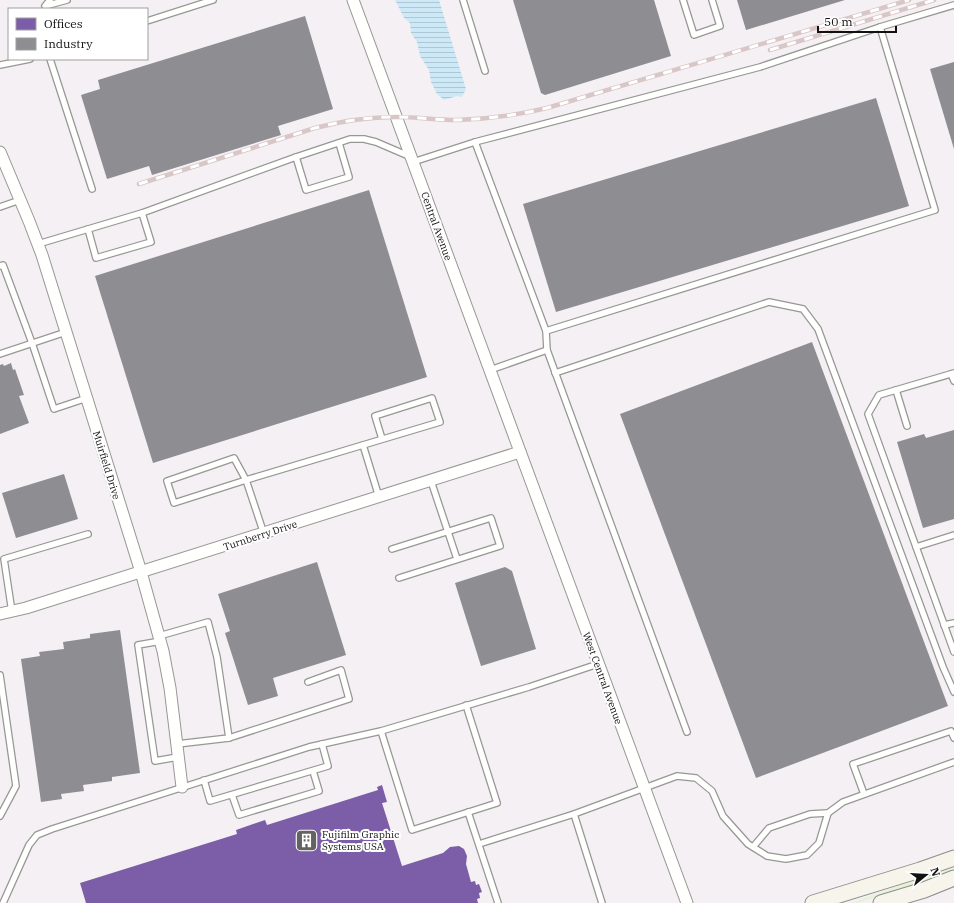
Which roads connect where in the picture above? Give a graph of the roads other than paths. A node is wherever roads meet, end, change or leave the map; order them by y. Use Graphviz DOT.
graph roads {
  1 [pos="50,0"];
  2 [pos="67,0"];
  3 [pos="213,0"];
  4 [pos="353,0"];
  5 [pos="463,0"];
  6 [pos="683,0"];
  7 [pos="712,0"];
  8 [pos="954,5"];
  9 [pos="148,21"];
  10 [pos="880,27"];
  11 [pos="25,60"];
  12 [pos="50,60"];
  13 [pos="0,65"];
  14 [pos="485,71"];
  15 [pos="339,142"];
  16 [pos="475,142"];
  17 [pos="0,152"];
  18 [pos="296,157"];
  19 [pos="412,160"];
  20 [pos="92,189"];
  21 [pos="20,200"];
  22 [pos="0,207"];
  23 [pos="142,213"];
  24 [pos="88,229"];
  25 [pos="38,244"];
  26 [pos="0,266"];
  27 [pos="546,331"];
  28 [pos="66,332"];
  29 [pos="32,344"];
  30 [pos="547,350"];
  31 [pos="0,354"];
  32 [pos="490,370"];
  33 [pos="555,373"];
  34 [pos="953,373"];
  35 [pos="954,381"];
  36 [pos="896,390"];
  37 [pos="87,398"];
  38 [pos="907,426"];
  39 [pos="382,439"];
  40 [pos="363,445"];
  41 [pos="520,452"];
  42 [pos="246,480"];
  43 [pos="431,481"];
  44 [pos="379,497"];
  45 [pos="448,532"];
  46 [pos="88,534"];
  47 [pos="264,534"];
  48 [pos="954,535"];
  49 [pos="916,547"];
  50 [pos="392,549"];
  51 [pos="456,559"];
  52 [pos="141,572"];
  53 [pos="399,578"];
  54 [pos="12,612"];
  55 [pos="0,614"];
  56 [pos="954,623"];
  57 [pos="944,625"];
  58 [pos="160,639"];
  59 [pos="954,652"];
  60 [pos="598,664"];
  61 [pos="0,675"];
  62 [pos="308,682"];
  63 [pos="954,692"];
  64 [pos="466,705"];
  65 [pos="954,724"];
  66 [pos="381,731"];
  67 [pos="951,731"];
  68 [pos="687,732"];
  69 [pos="229,738"];
  70 [pos="954,738"];
  71 [pos="177,744"];
  72 [pos="322,744"];
  73 [pos="178,757"];
  74 [pos="954,762"];
  75 [pos="313,770"];
  76 [pos="204,780"];
  77 [pos="182,787"];
  78 [pos="644,788"];
  79 [pos="864,794"];
  80 [pos="232,795"];
  81 [pos="468,812"];
  82 [pos="828,813"];
  83 [pos="574,814"];
  84 [pos="0,816"];
  85 [pos="479,844"];
  86 [pos="753,847"];
  87 [pos="954,858"];
  88 [pos="954,878"];
  89 [pos="3,903"];
  90 [pos="498,903"];
  91 [pos="602,903"];
  92 [pos="686,903"];
  93 [pos="813,903"];
  94 [pos="881,903"];
  1 -- 2 [label="lane"];
  3 -- 9 [label="lane"];
  4 -- 19 [label="street, Central Avenue"];
  5 -- 14 [label="lane"];
  6 -- 7 [label="lane"];
  8 -- 10 [label="lane"];
  10 -- 16 [label="lane"];
  10 -- 27 [label="lane"];
  11 -- 13 [label="lane"];
  12 -- 20 [label="lane"];
  15 -- 18 [label="lane"];
  15 -- 18 [label="lane"];
  15 -- 19 [label="lane"];
  16 -- 19 [label="lane"];
  16 -- 27 [label="lane"];
  17 -- 21 [label="street, Muirfield Drive"];
  18 -- 23 [label="lane"];
  19 -- 32 [label="street, Central Avenue"];
  21 -- 22 [label="lane"];
  21 -- 25 [label="street, Muirfield Drive"];
  23 -- 24 [label="lane"];
  23 -- 24 [label="lane"];
  24 -- 25 [label="lane"];
  25 -- 28 [label="street, Muirfield Drive"];
  26 -- 29 [label="lane"];
  27 -- 30 [label="lane"];
  28 -- 29 [label="lane"];
  28 -- 37 [label="street, Muirfield Drive"];
  29 -- 31 [label="lane"];
  29 -- 37 [label="lane"];
  30 -- 32 [label="lane"];
  30 -- 33 [label="lane"];
  32 -- 41 [label="street, Central Avenue"];
  33 -- 63 [label="lane"];
  33 -- 68 [label="lane"];
  34 -- 35 [label="lane"];
  34 -- 36 [label="lane"];
  36 -- 38 [label="lane"];
  36 -- 49 [label="lane"];
  37 -- 52 [label="street, Muirfield Drive"];
  39 -- 39 [label="lane"];
  39 -- 40 [label="lane"];
  40 -- 42 [label="lane"];
  40 -- 44 [label="lane"];
  41 -- 43 [label="street, Turnberry Drive"];
  41 -- 60 [label="street, West Central Avenue"];
  42 -- 42 [label="lane"];
  42 -- 47 [label="lane"];
  43 -- 44 [label="street, Turnberry Drive"];
  43 -- 45 [label="lane"];
  44 -- 47 [label="street, Turnberry Drive"];
  45 -- 50 [label="lane"];
  45 -- 51 [label="lane"];
  45 -- 51 [label="lane"];
  46 -- 54 [label="lane"];
  47 -- 52 [label="street, Turnberry Drive"];
  48 -- 49 [label="lane"];
  49 -- 57 [label="lane"];
  51 -- 53 [label="lane"];
  52 -- 54 [label="street, Turnberry Drive"];
  52 -- 58 [label="street, Muirfield Drive"];
  54 -- 55 [label="street, Turnberry Drive"];
  56 -- 57 [label="lane"];
  57 -- 59 [label="lane"];
  58 -- 69 [label="lane"];
  58 -- 71 [label="street, Muirfield Drive"];
  58 -- 73 [label="lane"];
  60 -- 64 [label="lane"];
  60 -- 78 [label="street, West Central Avenue"];
  61 -- 84 [label="lane"];
  62 -- 69 [label="lane"];
  64 -- 66 [label="lane"];
  64 -- 81 [label="lane"];
  65 -- 67 [label="lane"];
  66 -- 72 [label="lane"];
  66 -- 81 [label="lane"];
  67 -- 70 [label="lane"];
  67 -- 79 [label="lane"];
  69 -- 71 [label="lane"];
  71 -- 73 [label="street, Muirfield Drive"];
  72 -- 75 [label="lane"];
  72 -- 76 [label="lane"];
  73 -- 77 [label="street, Muirfield Drive"];
  74 -- 79 [label="lane"];
  75 -- 80 [label="lane"];
  75 -- 80 [label="lane"];
  76 -- 77 [label="lane"];
  76 -- 80 [label="lane"];
  77 -- 89 [label="lane"];
  78 -- 83 [label="lane"];
  78 -- 86 [label="lane"];
  78 -- 92 [label="street, West Central Avenue"];
  79 -- 82 [label="lane"];
  81 -- 85 [label="lane"];
  82 -- 86 [label="lane"];
  82 -- 86 [label="lane"];
  83 -- 85 [label="lane"];
  83 -- 91 [label="lane"];
  85 -- 90 [label="lane"];
  87 -- 93 [label="main road"];
  88 -- 94 [label="main road"];
}
